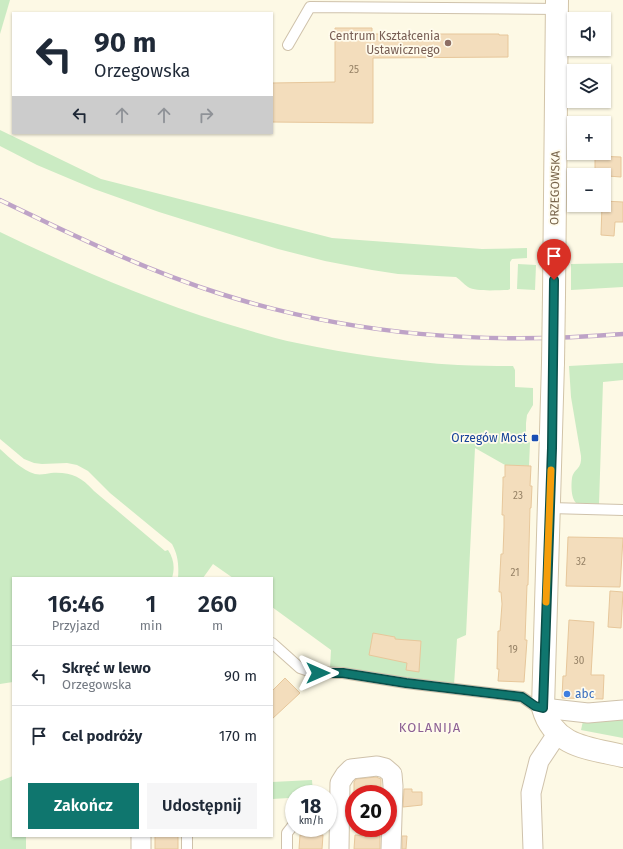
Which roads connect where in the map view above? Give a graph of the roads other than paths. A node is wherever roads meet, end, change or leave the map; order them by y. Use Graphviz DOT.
graph roads {
  1 [pos="557,5"];
  2 [pos="288,45"];
  3 [pos="550,508"];
  4 [pos="623,510"];
  5 [pos="273,643"];
  6 [pos="543,708"];
  7 [pos="623,710"];
  8 [pos="558,734"];
  9 [pos="623,756"];
  10 [pos="337,793"];
  11 [pos="337,831"];
  12 [pos="142,837"];
  13 [pos="187,837"];
  14 [pos="287,837"];
  15 [pos="141,849"];
  16 [pos="187,849"];
  17 [pos="287,849"];
  18 [pos="339,849"];
  19 [pos="390,849"];
  20 [pos="533,849"];
  1 -- 2 [label="lane"];
  1 -- 3 [label="street, ORZEGOWSKA, bridge"];
  3 -- 4 [label="lane"];
  3 -- 6 [label="street, ORZEGOWSKA"];
  5 -- 6 [label="lane"];
  6 -- 7 [label="street"];
  6 -- 8 [label="street, ORZEGOWSKA"];
  8 -- 9 [label="street, ORZEGOWSKA"];
  8 -- 20 [label="street"];
  10 -- 19 [label="street"];
  11 -- 18 [label="street"];
  12 -- 15 [label="street"];
  13 -- 16 [label="lane"];
  14 -- 17 [label="lane"];
}
